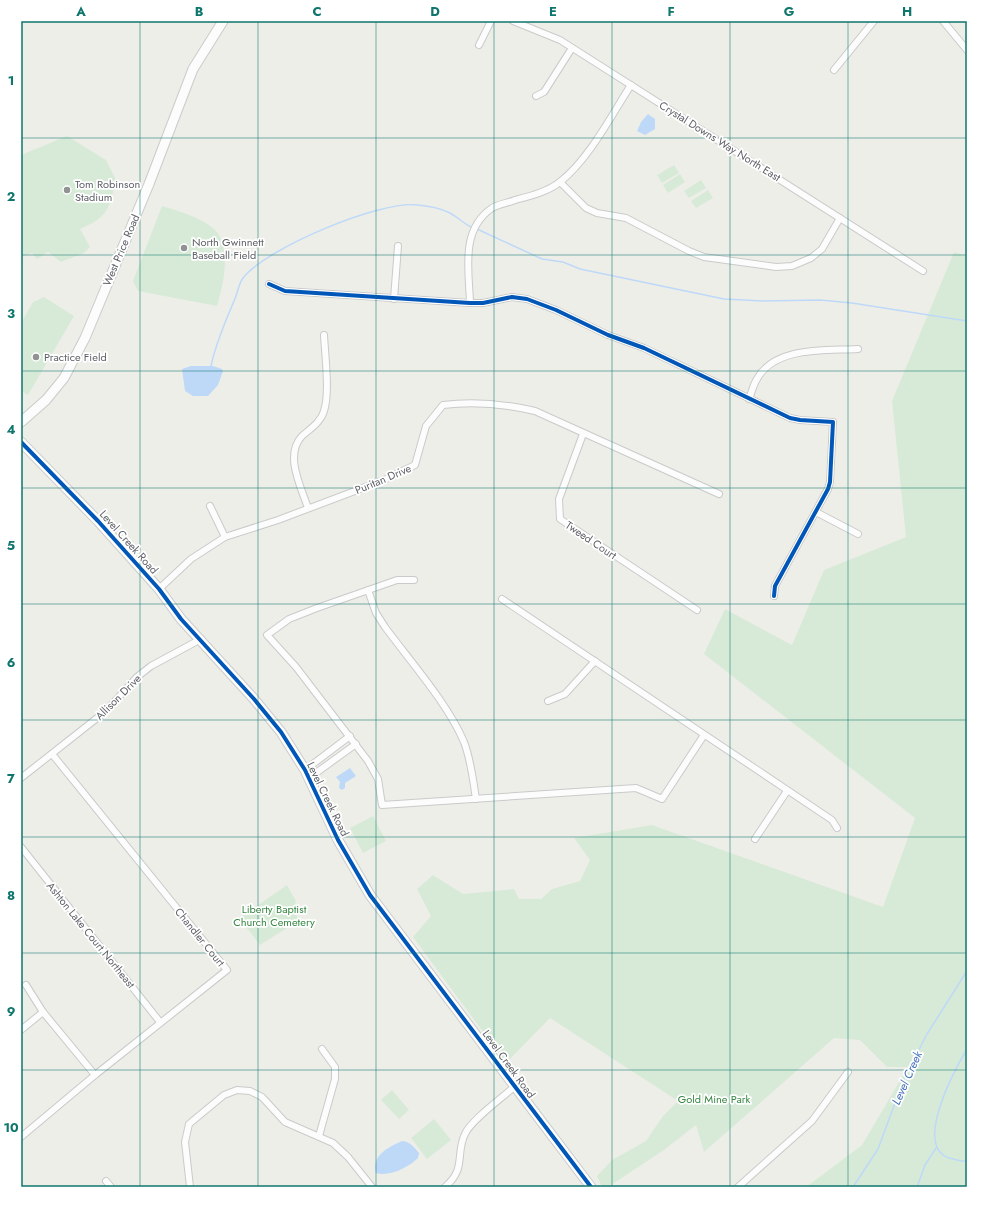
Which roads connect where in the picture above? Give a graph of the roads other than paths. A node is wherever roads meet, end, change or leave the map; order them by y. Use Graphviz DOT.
graph roads {
  1 [pos="223,21"];
  2 [pos="491,21"];
  3 [pos="513,21"];
  4 [pos="874,21"];
  5 [pos="943,21"];
  6 [pos="479,44"];
  7 [pos="572,48"];
  8 [pos="967,50"];
  9 [pos="834,70"];
  10 [pos="631,85"];
  11 [pos="536,96"];
  12 [pos="560,182"];
  13 [pos="840,218"];
  14 [pos="398,246"];
  15 [pos="923,271"];
  16 [pos="269,284"];
  17 [pos="394,299"];
  18 [pos="470,303"];
  19 [pos="324,335"];
  20 [pos="858,349"];
  21 [pos="749,399"];
  22 [pos="21,422"];
  23 [pos="583,434"];
  24 [pos="21,442"];
  25 [pos="719,494"];
  26 [pos="210,506"];
  27 [pos="308,508"];
  28 [pos="816,512"];
  29 [pos="858,534"];
  30 [pos="225,537"];
  31 [pos="414,580"];
  32 [pos="159,589"];
  33 [pos="368,590"];
  34 [pos="774,596"];
  35 [pos="502,599"];
  36 [pos="697,610"];
  37 [pos="201,639"];
  38 [pos="595,661"];
  39 [pos="548,701"];
  40 [pos="704,735"];
  41 [pos="350,736"];
  42 [pos="356,744"];
  43 [pos="52,754"];
  44 [pos="307,774"];
  45 [pos="21,778"];
  46 [pos="787,791"];
  47 [pos="476,799"];
  48 [pos="837,828"];
  49 [pos="755,839"];
  50 [pos="21,847"];
  51 [pos="26,985"];
  52 [pos="43,1012"];
  53 [pos="160,1022"];
  54 [pos="21,1030"];
  55 [pos="322,1049"];
  56 [pos="848,1072"];
  57 [pos="95,1074"];
  58 [pos="514,1087"];
  59 [pos="319,1136"];
  60 [pos="21,1137"];
  61 [pos="106,1181"];
  62 [pos="111,1187"];
  63 [pos="190,1187"];
  64 [pos="372,1187"];
  65 [pos="445,1187"];
  66 [pos="591,1187"];
  67 [pos="738,1187"];
  1 -- 22 [label="street, West Price Road"];
  2 -- 6 [label="street"];
  3 -- 7 [label="street, Crystal Downs Way North East"];
  4 -- 9 [label="street"];
  5 -- 8 [label="street"];
  7 -- 10 [label="street, Crystal Downs Way North East"];
  7 -- 11 [label="street"];
  10 -- 12 [label="street"];
  10 -- 13 [label="street, Crystal Downs Way North East"];
  12 -- 13 [label="street"];
  12 -- 18 [label="street"];
  13 -- 15 [label="street, Crystal Downs Way North East"];
  14 -- 17 [label="street"];
  16 -- 17 [label="street"];
  17 -- 18 [label="street"];
  18 -- 21 [label="street"];
  19 -- 27 [label="street"];
  20 -- 21 [label="street"];
  21 -- 28 [label="street"];
  23 -- 25 [label="street, Puritan Drive"];
  23 -- 27 [label="street, Puritan Drive"];
  23 -- 36 [label="street, Tweed Court"];
  24 -- 32 [label="street, Level Creek Road"];
  26 -- 30 [label="street"];
  27 -- 30 [label="street, Puritan Drive"];
  28 -- 29 [label="street"];
  28 -- 34 [label="street"];
  30 -- 32 [label="street, Puritan Drive"];
  31 -- 33 [label="street"];
  32 -- 37 [label="street, Level Creek Road"];
  33 -- 41 [label="street"];
  33 -- 47 [label="street"];
  35 -- 38 [label="street"];
  37 -- 43 [label="street, Allison Drive"];
  37 -- 44 [label="street, Level Creek Road"];
  38 -- 39 [label="street"];
  38 -- 40 [label="street"];
  40 -- 46 [label="street"];
  40 -- 47 [label="street"];
  41 -- 42 [label="street"];
  41 -- 44 [label="street"];
  42 -- 44 [label="street"];
  42 -- 47 [label="street"];
  43 -- 45 [label="street, Allison Drive"];
  43 -- 53 [label="street, Chandler Court"];
  44 -- 58 [label="street, Level Creek Road"];
  46 -- 48 [label="street"];
  46 -- 49 [label="street"];
  50 -- 53 [label="street, Ashton Lake Court Northeast"];
  51 -- 52 [label="street"];
  52 -- 54 [label="street"];
  52 -- 57 [label="street"];
  53 -- 57 [label="street, Chandler Court"];
  55 -- 59 [label="street"];
  56 -- 67 [label="street"];
  57 -- 60 [label="street, Chandler Court"];
  58 -- 65 [label="street"];
  58 -- 66 [label="street, Level Creek Road"];
  59 -- 63 [label="street"];
  59 -- 64 [label="street"];
  61 -- 62 [label="street"];
}
